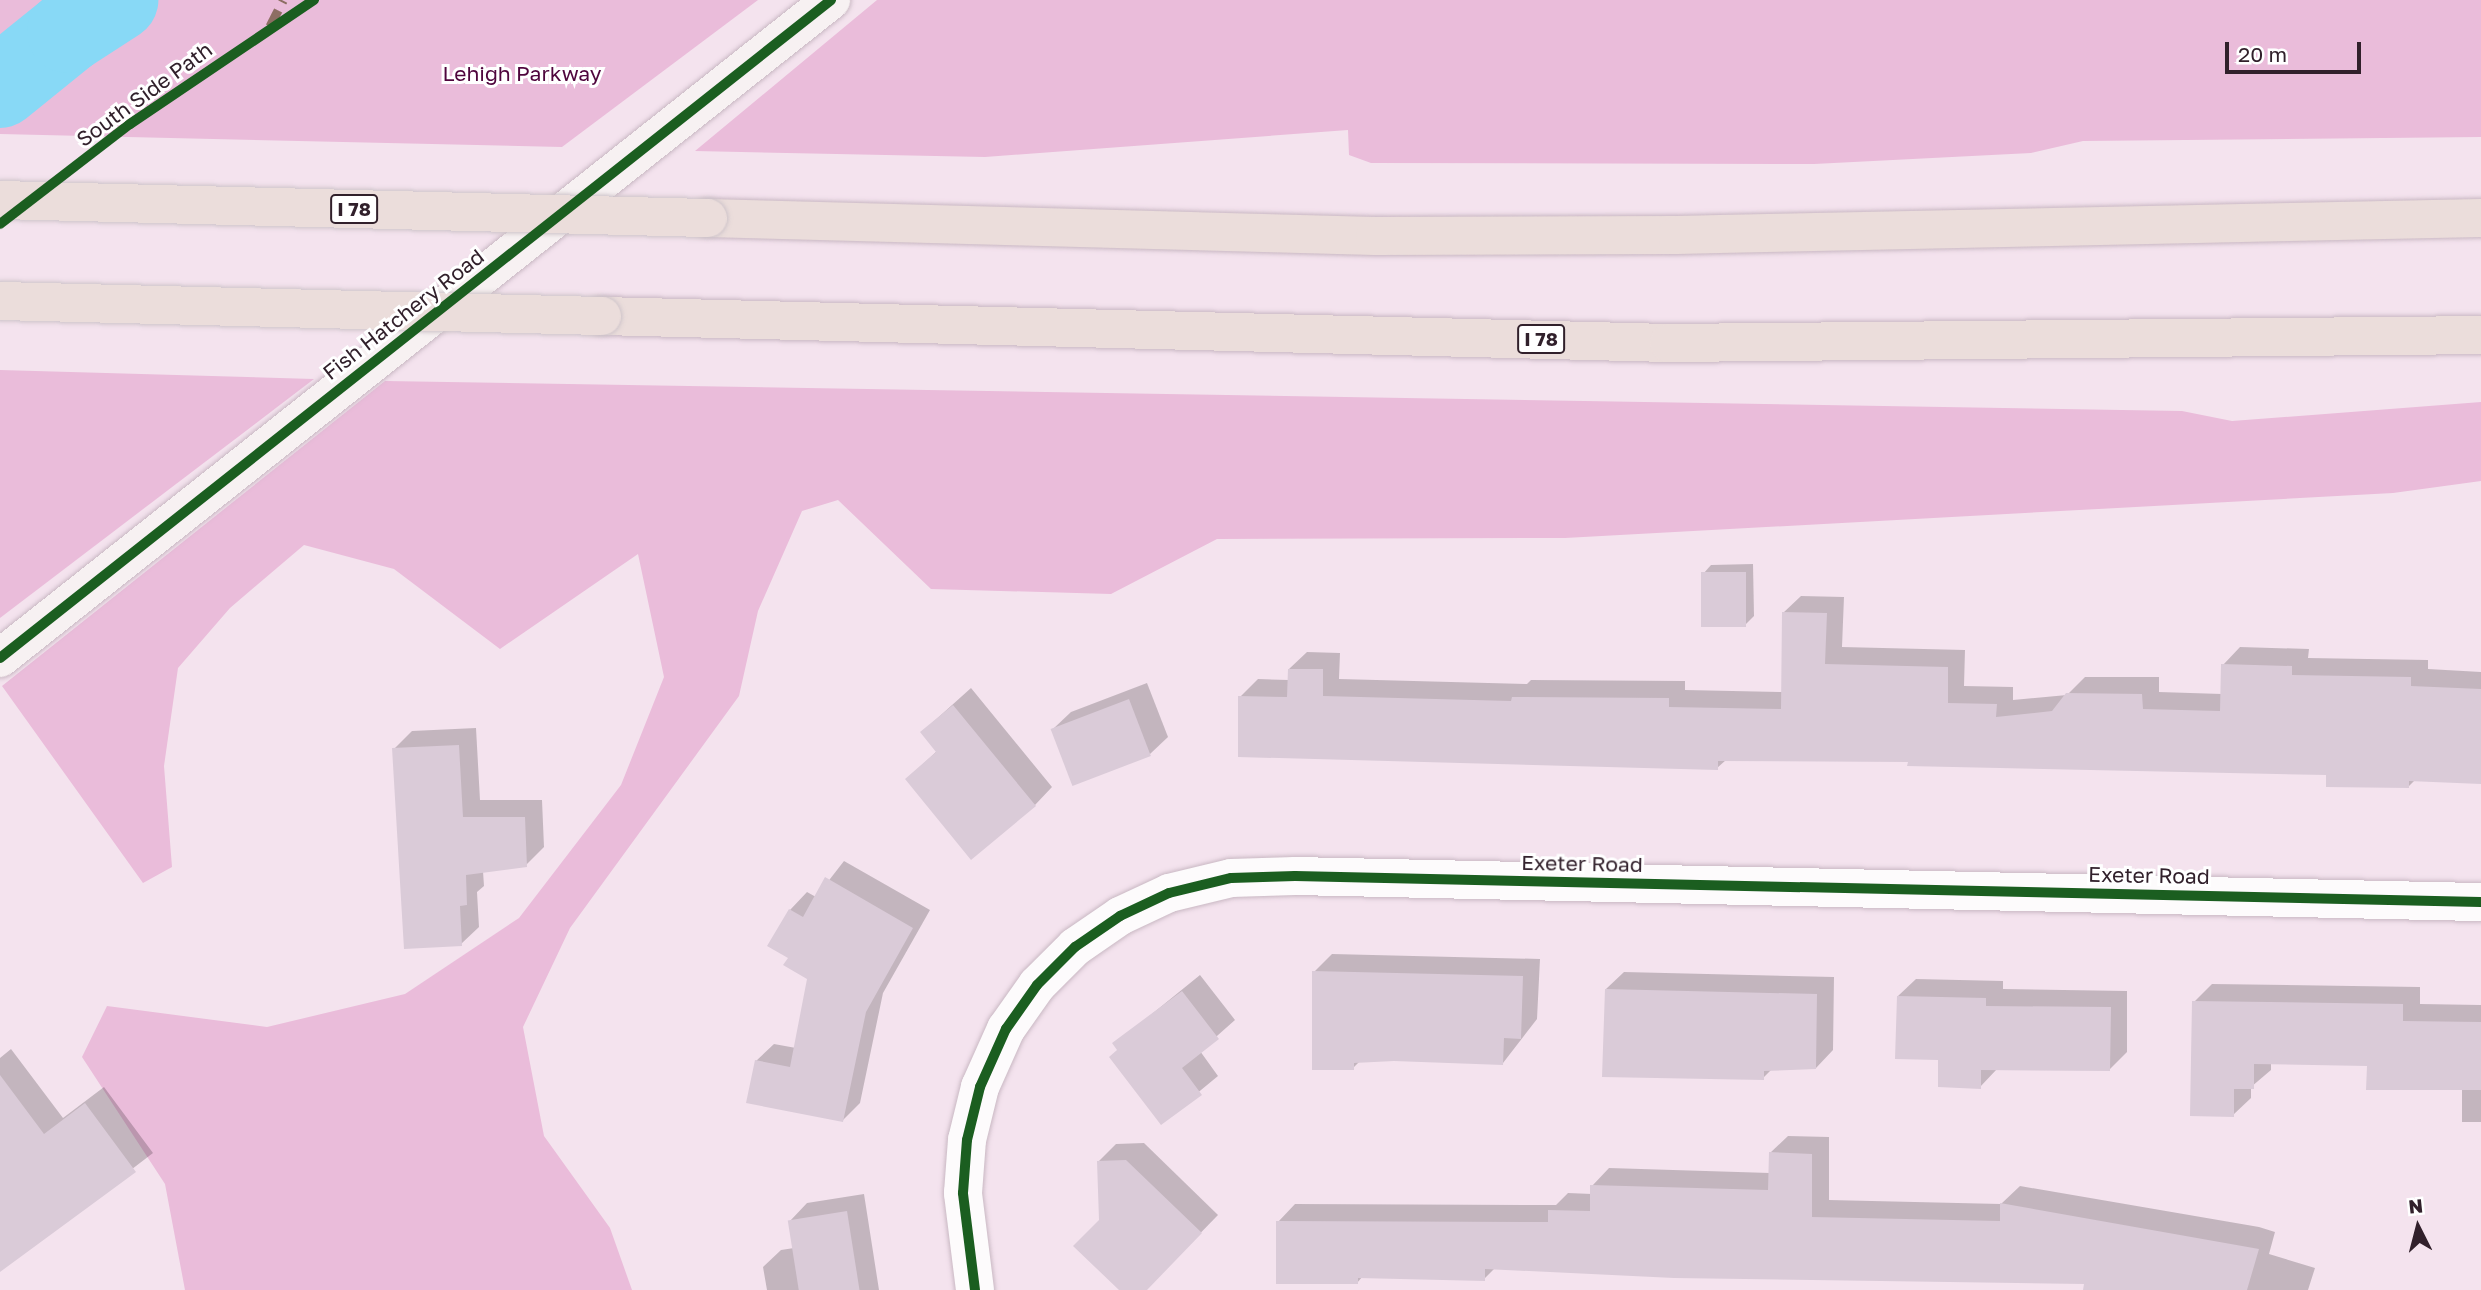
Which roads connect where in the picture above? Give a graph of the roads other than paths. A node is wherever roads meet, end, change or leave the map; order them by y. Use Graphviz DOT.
graph roads {
  1 [pos="831,0"];
  2 [pos="0,200"];
  3 [pos="2481,218"];
  4 [pos="0,301"];
  5 [pos="2481,335"];
  6 [pos="0,658"];
  7 [pos="2481,902"];
  8 [pos="975,1290"];
  1 -- 6 [label="street, Fish Hatchery Road"];
  2 -- 3 [label="highway, I 78, bridge"];
  4 -- 5 [label="highway, I 78, bridge"];
  7 -- 8 [label="street, Exeter Road"];
}
